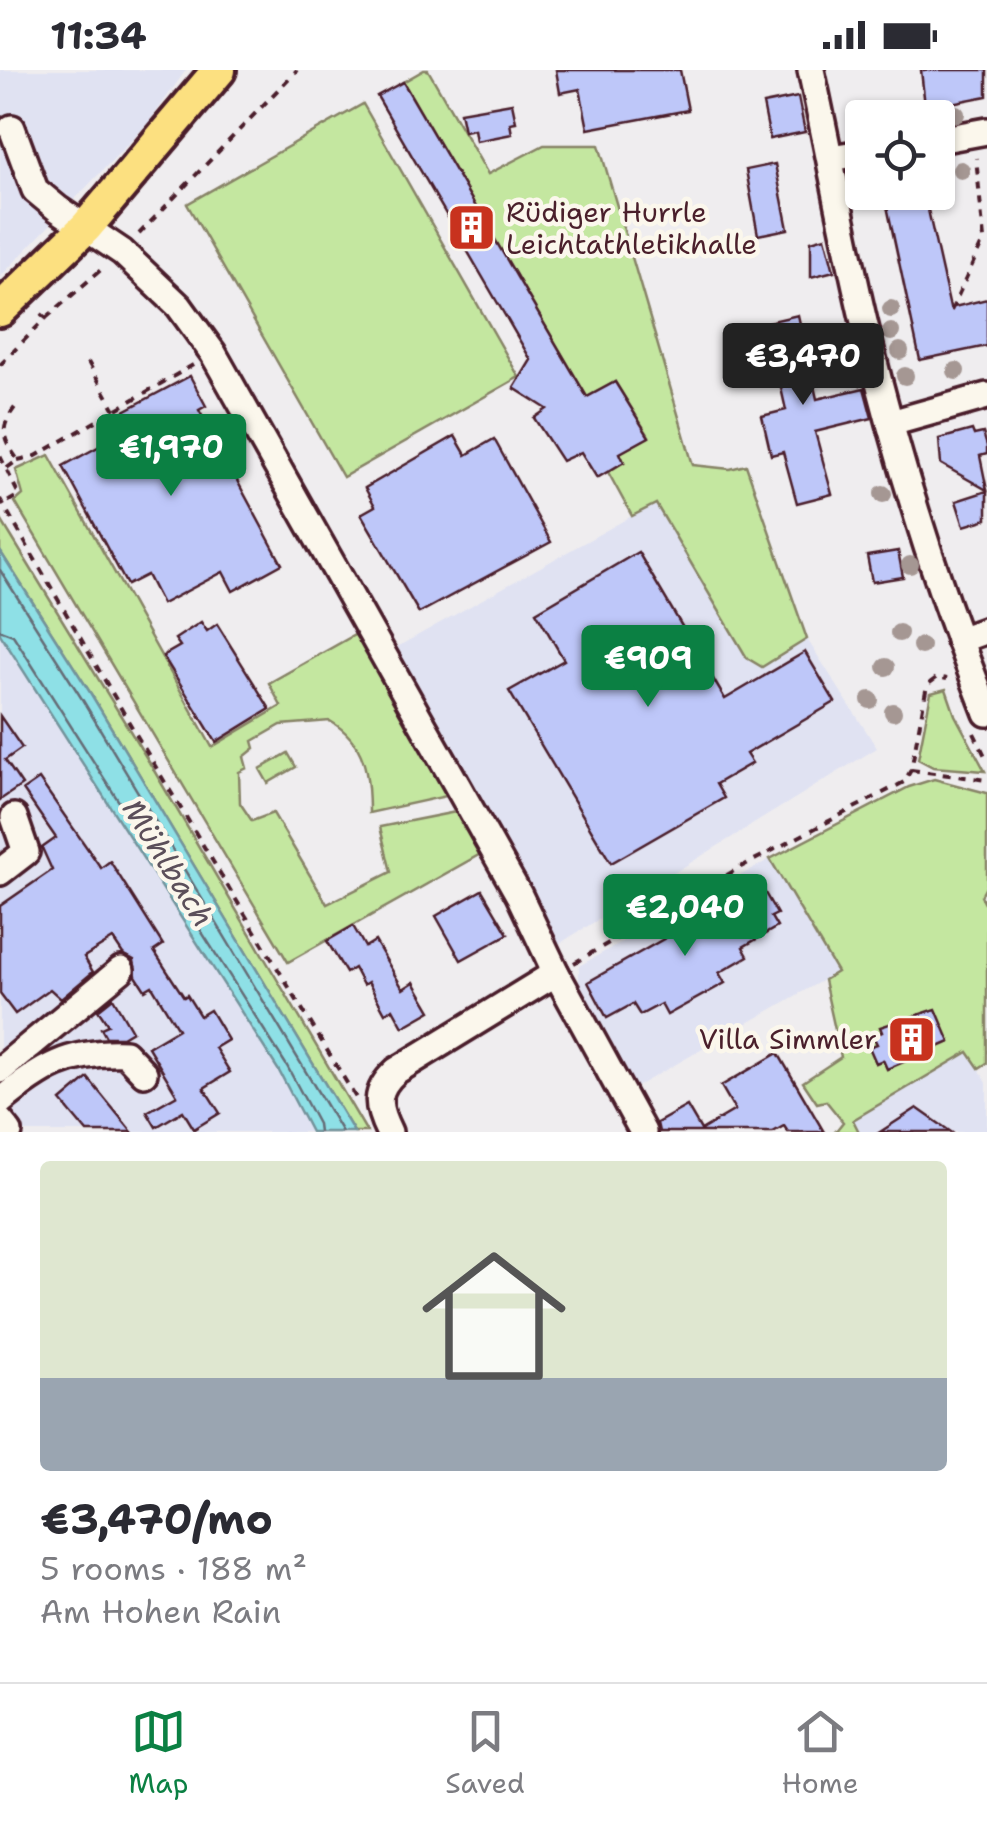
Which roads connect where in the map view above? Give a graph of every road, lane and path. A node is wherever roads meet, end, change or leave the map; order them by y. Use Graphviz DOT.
graph roads {
  1 [pos="220,70"];
  2 [pos="298,70"];
  3 [pos="811,70"];
  4 [pos="12,128"];
  5 [pos="980,133"];
  6 [pos="955,137"];
  7 [pos="845,156"];
  8 [pos="830,158"];
  9 [pos="86,227"];
  10 [pos="122,252"];
  11 [pos="16,308"];
  12 [pos="951,311"];
  13 [pos="46,318"];
  14 [pos="213,353"];
  15 [pos="88,362"];
  16 [pos="0,365"];
  17 [pos="987,396"];
  18 [pos="16,406"];
  19 [pos="115,410"];
  20 [pos="891,423"];
  21 [pos="0,456"];
  22 [pos="18,460"];
  23 [pos="7,468"];
  24 [pos="2,502"];
  25 [pos="987,630"];
  26 [pos="959,640"];
  27 [pos="948,680"];
  28 [pos="979,721"];
  29 [pos="987,760"];
  30 [pos="911,770"];
  31 [pos="987,780"];
  32 [pos="14,817"];
  33 [pos="0,872"];
  34 [pos="121,970"];
  35 [pos="556,973"];
  36 [pos="0,1070"];
  37 [pos="144,1073"];
  38 [pos="351,1090"];
  39 [pos="0,1102"];
  40 [pos="0,1122"];
  41 [pos="8,1132"];
  42 [pos="389,1132"];
  43 [pos="643,1132"];
  1 -- 9 [label="main road"];
  2 -- 10 [label="path"];
  3 -- 8 [label="street"];
  4 -- 9 [label="street"];
  5 -- 6 [label="street"];
  5 -- 12 [label="path"];
  7 -- 8 [label="street"];
  8 -- 20 [label="street"];
  9 -- 10 [label="street"];
  9 -- 11 [label="main road"];
  10 -- 13 [label="path"];
  10 -- 14 [label="street"];
  11 -- 13 [label="path"];
  13 -- 16 [label="path"];
  14 -- 19 [label="path"];
  14 -- 35 [label="street"];
  15 -- 19 [label="path"];
  17 -- 20 [label="street"];
  18 -- 22 [label="path"];
  19 -- 22 [label="path"];
  20 -- 26 [label="street"];
  21 -- 23 [label="path"];
  22 -- 23 [label="path"];
  23 -- 24 [label="path"];
  24 -- 38 [label="path"];
  25 -- 26 [label="street"];
  26 -- 28 [label="street"];
  27 -- 30 [label="path"];
  28 -- 29 [label="path"];
  30 -- 31 [label="path"];
  30 -- 35 [label="path"];
  32 -- 33 [label="street"];
  34 -- 36 [label="street"];
  35 -- 42 [label="street"];
  35 -- 43 [label="street"];
  37 -- 39 [label="street"];
  40 -- 41 [label="street"];
}
